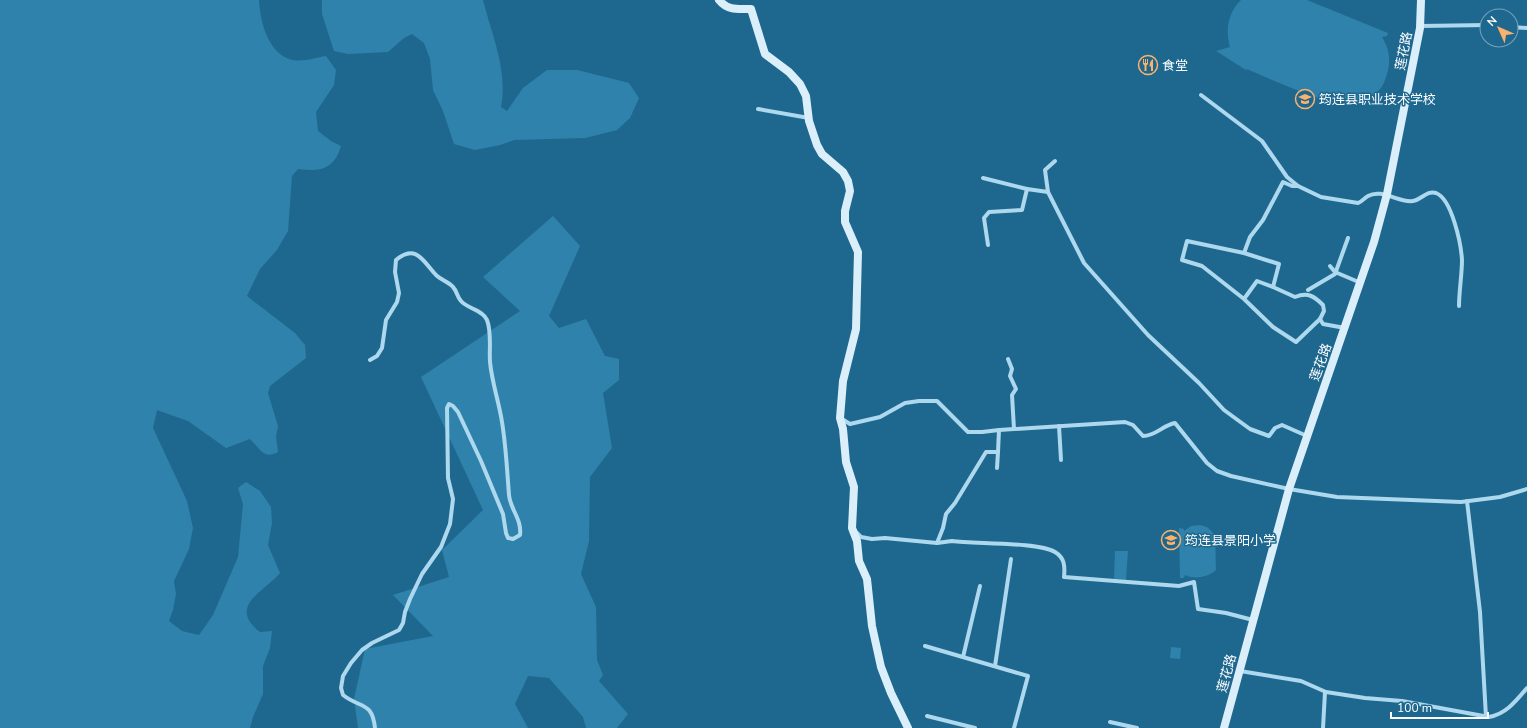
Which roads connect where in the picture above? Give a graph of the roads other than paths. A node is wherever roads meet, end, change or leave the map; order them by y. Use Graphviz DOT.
graph roads {
  1 [pos="719,0"];
  2 [pos="1421,0"];
  3 [pos="1479,25"];
  4 [pos="1420,26"];
  5 [pos="1201,95"];
  6 [pos="758,109"];
  7 [pos="809,118"];
  8 [pos="1055,162"];
  9 [pos="983,178"];
  10 [pos="1298,186"];
  11 [pos="1027,189"];
  12 [pos="1048,192"];
  13 [pos="1387,194"];
  14 [pos="1348,238"];
  15 [pos="988,245"];
  16 [pos="1244,254"];
  17 [pos="1330,266"];
  18 [pos="1337,273"];
  19 [pos="1362,283"];
  20 [pos="1273,287"];
  21 [pos="1308,290"];
  22 [pos="1244,299"];
  23 [pos="1459,306"];
  24 [pos="1320,318"];
  25 [pos="1345,328"];
  26 [pos="1008,359"];
  27 [pos="370,360"];
  28 [pos="840,418"];
  29 [pos="1059,426"];
  30 [pos="1014,429"];
  31 [pos="999,430"];
  32 [pos="1307,436"];
  33 [pos="998,452"];
  34 [pos="1060,460"];
  35 [pos="997,468"];
  36 [pos="1289,489"];
  37 [pos="1527,489"];
  38 [pos="1467,501"];
  39 [pos="852,528"];
  40 [pos="937,543"];
  41 [pos="1011,559"];
  42 [pos="980,586"];
  43 [pos="1253,620"];
  44 [pos="926,646"];
  45 [pos="963,657"];
  46 [pos="995,666"];
  47 [pos="1239,671"];
  48 [pos="1527,688"];
  49 [pos="1325,692"];
  50 [pos="927,716"];
  51 [pos="1486,717"];
  52 [pos="1110,722"];
  53 [pos="375,728"];
  54 [pos="908,728"];
  55 [pos="975,728"];
  56 [pos="1014,728"];
  57 [pos="1137,728"];
  58 [pos="1224,728"];
  59 [pos="1323,728"];
  1 -- 7 [label="street"];
  2 -- 4 [label="street, 莲花路"];
  3 -- 4 [label="street"];
  4 -- 13 [label="street, 莲花路"];
  5 -- 10 [label="street"];
  6 -- 7 [label="street"];
  7 -- 28 [label="street"];
  8 -- 12 [label="street"];
  9 -- 11 [label="street"];
  10 -- 13 [label="street"];
  10 -- 16 [label="street"];
  11 -- 12 [label="street"];
  11 -- 15 [label="street"];
  12 -- 32 [label="street"];
  13 -- 19 [label="street, 莲花路"];
  13 -- 23 [label="street"];
  14 -- 18 [label="street"];
  16 -- 20 [label="street"];
  16 -- 22 [label="street"];
  17 -- 18 [label="street"];
  18 -- 19 [label="street"];
  18 -- 21 [label="street"];
  19 -- 25 [label="street, 莲花路"];
  20 -- 22 [label="street"];
  20 -- 24 [label="street"];
  22 -- 24 [label="street"];
  24 -- 25 [label="street"];
  25 -- 32 [label="street, 莲花路"];
  26 -- 30 [label="street"];
  27 -- 53 [label="street"];
  28 -- 31 [label="street"];
  28 -- 39 [label="street"];
  29 -- 30 [label="street"];
  29 -- 34 [label="street"];
  29 -- 36 [label="street"];
  30 -- 31 [label="street"];
  31 -- 33 [label="street"];
  32 -- 36 [label="street, 莲花路"];
  33 -- 35 [label="street"];
  33 -- 40 [label="street"];
  36 -- 38 [label="street"];
  36 -- 43 [label="street, 莲花路"];
  37 -- 38 [label="street"];
  38 -- 51 [label="street"];
  39 -- 40 [label="street"];
  39 -- 54 [label="street"];
  40 -- 43 [label="street"];
  41 -- 46 [label="street"];
  42 -- 45 [label="street"];
  43 -- 47 [label="street, 莲花路"];
  44 -- 45 [label="street"];
  45 -- 46 [label="street"];
  46 -- 56 [label="street"];
  47 -- 49 [label="street"];
  47 -- 58 [label="street, 莲花路"];
  48 -- 51 [label="street"];
  49 -- 51 [label="street"];
  49 -- 59 [label="street"];
  50 -- 55 [label="street"];
  52 -- 57 [label="street"];
}
